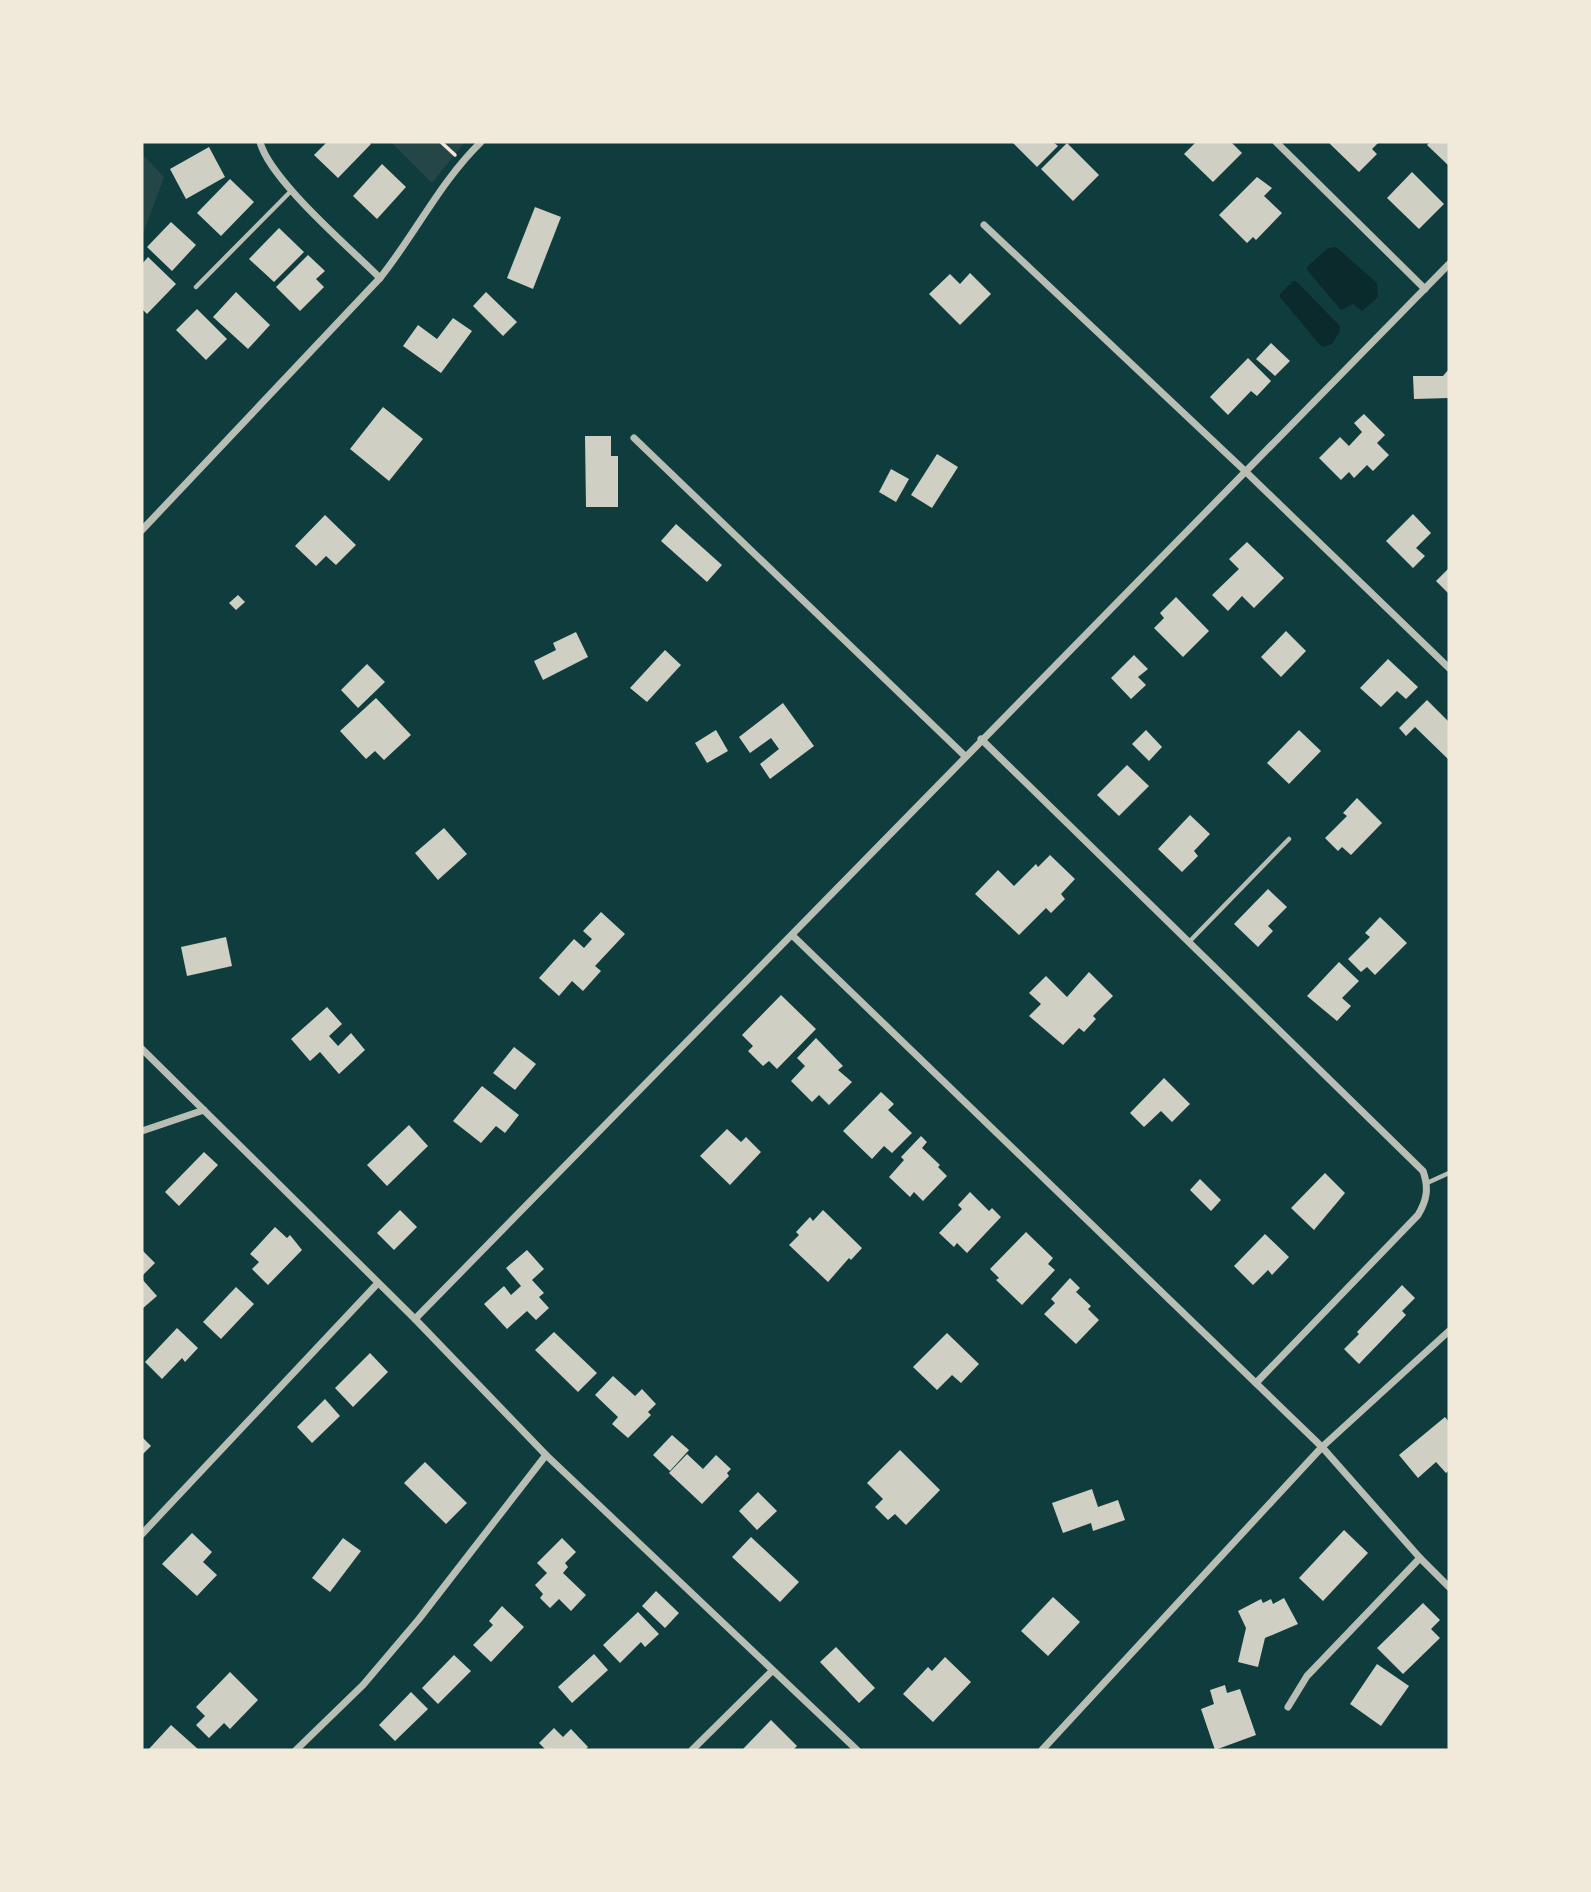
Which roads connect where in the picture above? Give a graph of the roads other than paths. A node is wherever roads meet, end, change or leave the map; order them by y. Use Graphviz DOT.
graph roads {
  1 [pos="260,142"];
  2 [pos="481,142"];
  3 [pos="1276,142"];
  4 [pos="292,190"];
  5 [pos="984,225"];
  6 [pos="1449,264"];
  7 [pos="380,278"];
  8 [pos="196,287"];
  9 [pos="1425,289"];
  10 [pos="634,438"];
  11 [pos="1245,471"];
  12 [pos="142,530"];
  13 [pos="1449,667"];
  14 [pos="981,739"];
  15 [pos="965,756"];
  16 [pos="1289,839"];
  17 [pos="793,936"];
  18 [pos="1189,942"];
  19 [pos="142,1049"];
  20 [pos="204,1110"];
  21 [pos="142,1131"];
  22 [pos="1449,1173"];
  23 [pos="1427,1184"];
  24 [pos="378,1283"];
  25 [pos="415,1319"];
  26 [pos="1449,1331"];
  27 [pos="1256,1383"];
  28 [pos="1322,1447"];
  29 [pos="546,1455"];
  30 [pos="142,1533"];
  31 [pos="1420,1558"];
  32 [pos="1449,1587"];
  33 [pos="772,1671"];
  34 [pos="1288,1707"];
  35 [pos="296,1750"];
  36 [pos="692,1750"];
  37 [pos="857,1750"];
  38 [pos="1042,1750"];
  1 -- 4 [label="street"];
  2 -- 7 [label="street"];
  3 -- 9 [label="street"];
  4 -- 7 [label="street"];
  4 -- 8 [label="lane"];
  5 -- 11 [label="street"];
  6 -- 9 [label="street"];
  7 -- 12 [label="street"];
  9 -- 11 [label="street"];
  10 -- 15 [label="street"];
  11 -- 13 [label="street"];
  11 -- 14 [label="street"];
  14 -- 15 [label="street"];
  14 -- 18 [label="street"];
  15 -- 17 [label="street"];
  16 -- 18 [label="lane"];
  17 -- 25 [label="street"];
  17 -- 27 [label="street"];
  18 -- 23 [label="street"];
  19 -- 20 [label="street"];
  20 -- 21 [label="street"];
  20 -- 24 [label="street"];
  22 -- 23 [label="lane"];
  23 -- 27 [label="street"];
  24 -- 25 [label="street"];
  24 -- 30 [label="street"];
  25 -- 29 [label="street"];
  26 -- 28 [label="street"];
  27 -- 28 [label="street"];
  28 -- 31 [label="street"];
  28 -- 38 [label="street"];
  29 -- 33 [label="street"];
  29 -- 35 [label="street"];
  31 -- 32 [label="street"];
  31 -- 34 [label="street"];
  33 -- 36 [label="street"];
  33 -- 37 [label="street"];
}
